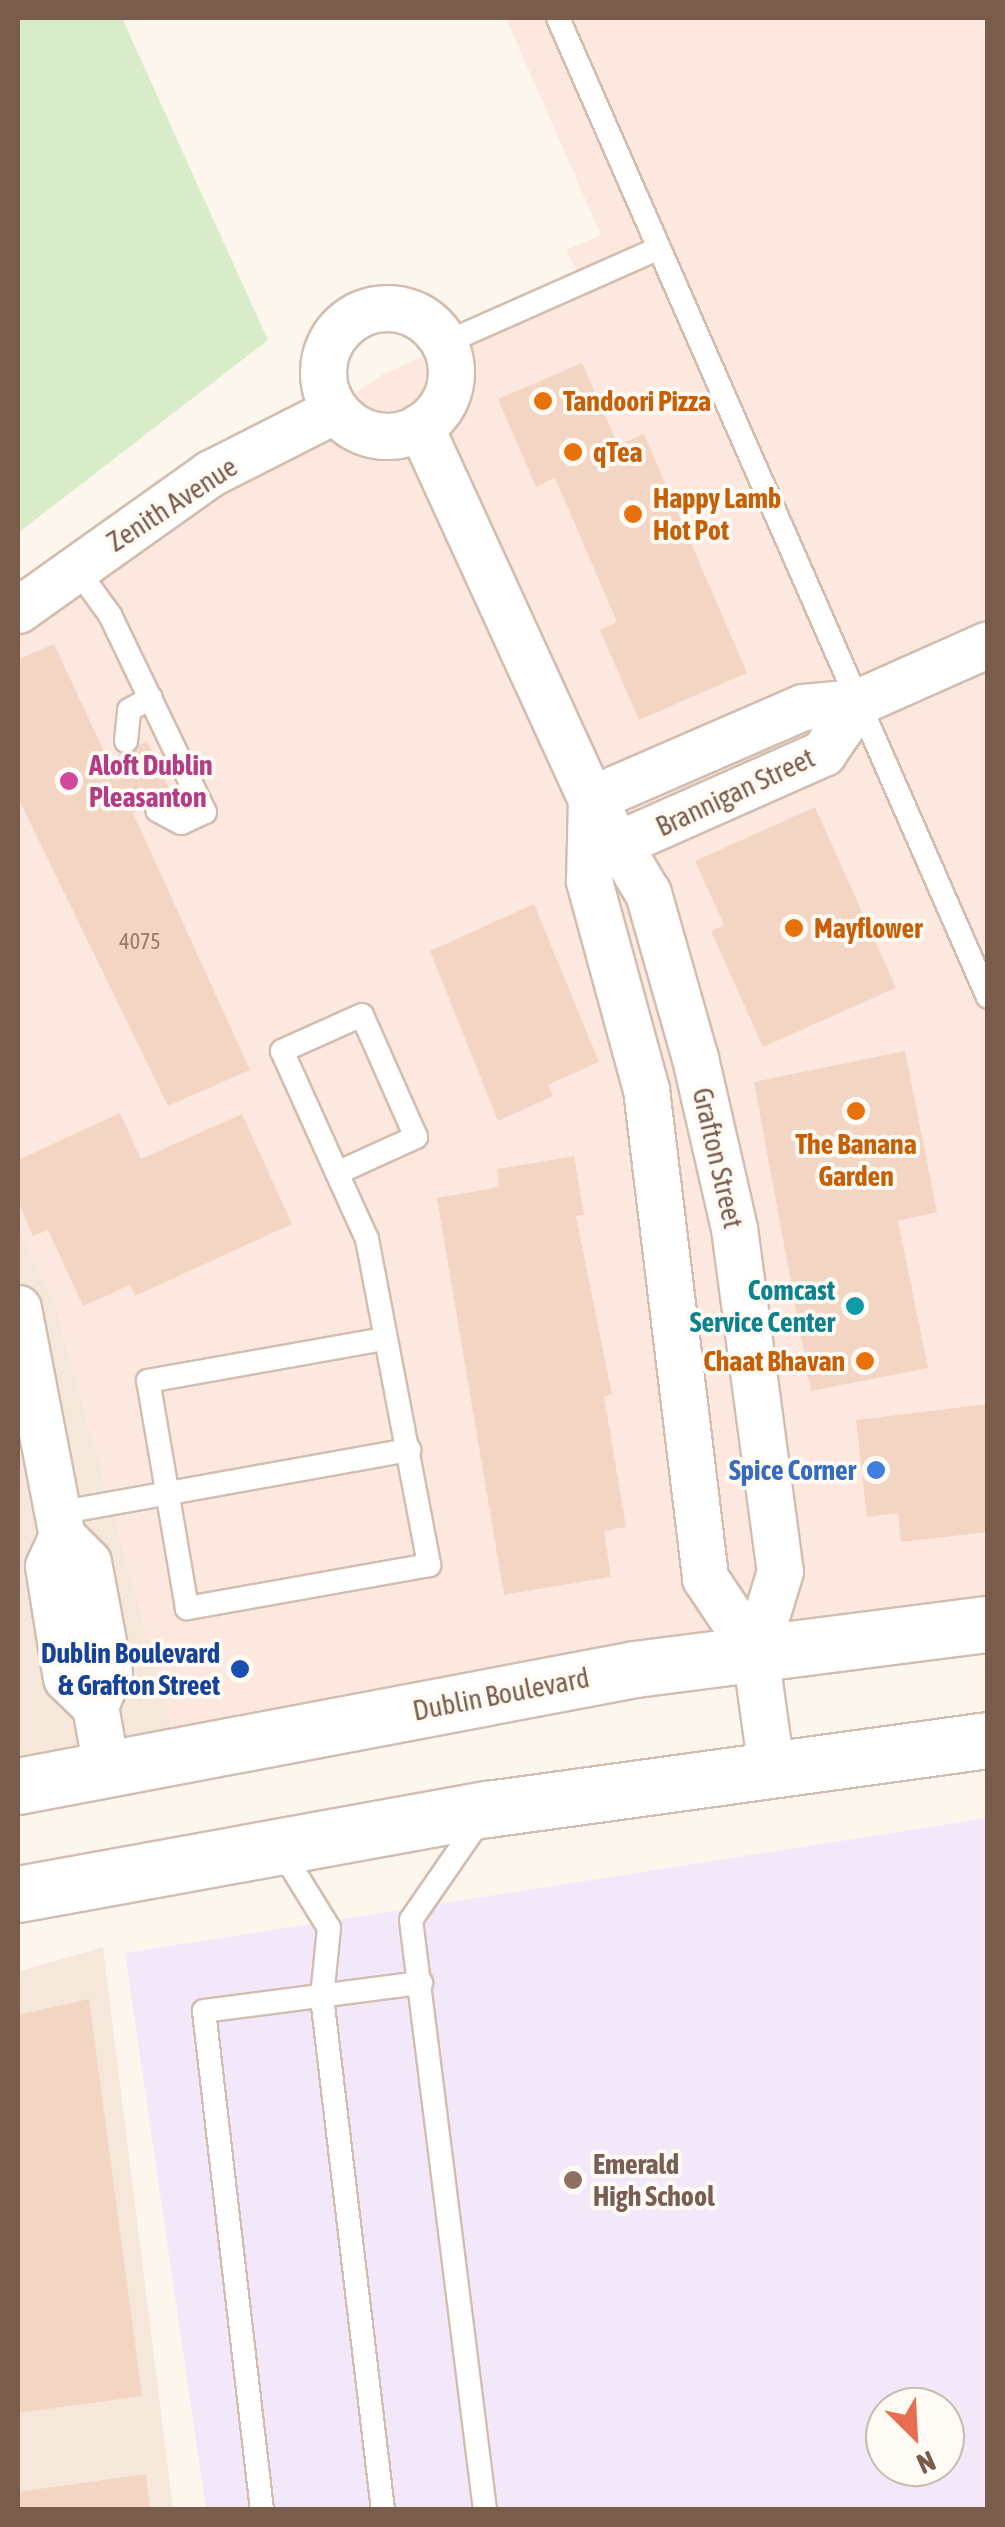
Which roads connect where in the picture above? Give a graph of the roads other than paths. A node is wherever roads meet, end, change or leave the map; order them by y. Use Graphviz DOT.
graph roads {
  1 [pos="558,18"];
  2 [pos="659,248"];
  3 [pos="445,343"];
  4 [pos="335,410"];
  5 [pos="420,426"];
  6 [pos="76,568"];
  7 [pos="18,610"];
  8 [pos="988,644"];
  9 [pos="150,698"];
  10 [pos="858,702"];
  11 [pos="126,742"];
  12 [pos="591,799"];
  13 [pos="158,810"];
  14 [pos="604,850"];
  15 [pos="988,997"];
  16 [pos="337,1174"];
  17 [pos="19,1305"];
  18 [pos="384,1339"];
  19 [pos="409,1450"];
  20 [pos="168,1493"];
  21 [pos="60,1524"];
  22 [pos="988,1624"];
  23 [pos="755,1653"];
  24 [pos="988,1740"];
  25 [pos="106,1766"];
  26 [pos="771,1769"];
  27 [pos="18,1786"];
  28 [pos="488,1809"];
  29 [pos="278,1846"];
  30 [pos="18,1894"];
  31 [pos="421,1983"];
  32 [pos="322,1998"];
  33 [pos="262,2510"];
  34 [pos="383,2510"];
  35 [pos="485,2510"];
  1 -- 2 [label="lane"];
  2 -- 3 [label="lane"];
  2 -- 10 [label="lane"];
  3 -- 4 [label="street"];
  3 -- 5 [label="street"];
  4 -- 5 [label="street"];
  4 -- 6 [label="street, Zenith Avenue"];
  5 -- 12 [label="street, Grafton Street"];
  6 -- 7 [label="street, Zenith Avenue"];
  6 -- 9 [label="lane"];
  8 -- 10 [label="street, Brannigan Street"];
  9 -- 11 [label="lane"];
  9 -- 13 [label="lane"];
  10 -- 12 [label="street, Brannigan Street"];
  10 -- 14 [label="street, Brannigan Street"];
  10 -- 15 [label="lane"];
  12 -- 14 [label="street, Grafton Street"];
  14 -- 23 [label="street, Grafton Street"];
  14 -- 23 [label="street, Grafton Street"];
  16 -- 16 [label="lane"];
  16 -- 18 [label="lane"];
  17 -- 21 [label="street"];
  18 -- 19 [label="lane"];
  18 -- 20 [label="lane"];
  19 -- 20 [label="lane"];
  19 -- 20 [label="lane"];
  20 -- 21 [label="lane"];
  21 -- 25 [label="street"];
  22 -- 23 [label="main road, Dublin Boulevard"];
  23 -- 25 [label="main road, Dublin Boulevard"];
  23 -- 26 [label="street, Grafton Street"];
  24 -- 26 [label="main road"];
  25 -- 27 [label="main road, Dublin Boulevard"];
  26 -- 28 [label="main road"];
  28 -- 29 [label="main road"];
  28 -- 31 [label="lane"];
  29 -- 30 [label="main road"];
  29 -- 32 [label="lane"];
  31 -- 32 [label="lane"];
  31 -- 35 [label="lane"];
  32 -- 33 [label="lane"];
  32 -- 34 [label="lane"];
}
